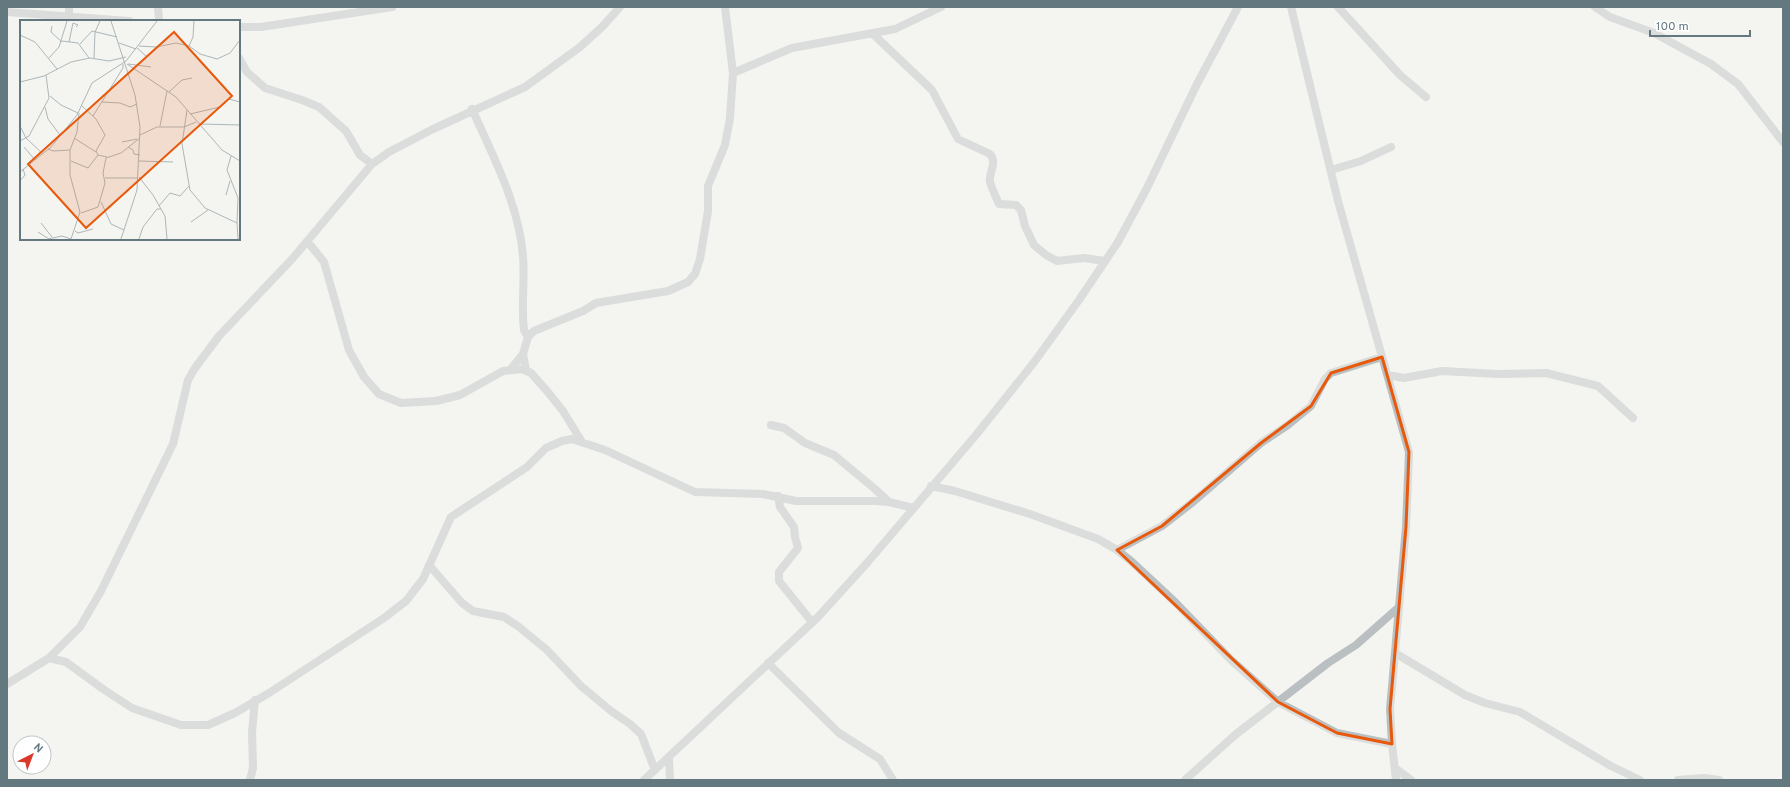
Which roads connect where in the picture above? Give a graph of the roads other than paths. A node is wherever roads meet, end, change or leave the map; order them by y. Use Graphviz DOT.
graph roads {
  1 [pos="69,7"];
  2 [pos="158,7"];
  3 [pos="390,7"];
  4 [pos="620,7"];
  5 [pos="725,7"];
  6 [pos="941,7"];
  7 [pos="1238,7"];
  8 [pos="1291,7"];
  9 [pos="1338,7"];
  10 [pos="1595,7"];
  11 [pos="7,12"];
  12 [pos="69,17"];
  13 [pos="54,18"];
  14 [pos="115,20"];
  15 [pos="160,20"];
  16 [pos="240,28"];
  17 [pos="873,34"];
  18 [pos="240,60"];
  19 [pos="733,73"];
  20 [pos="1426,97"];
  21 [pos="472,109"];
  22 [pos="1783,142"];
  23 [pos="1391,147"];
  24 [pos="372,164"];
  25 [pos="1331,170"];
  26 [pos="307,242"];
  27 [pos="1105,261"];
  28 [pos="528,338"];
  29 [pos="523,354"];
  30 [pos="1382,357"];
  31 [pos="511,369"];
  32 [pos="526,370"];
  33 [pos="1388,375"];
  34 [pos="1633,418"];
  35 [pos="771,425"];
  36 [pos="582,442"];
  37 [pos="931,486"];
  38 [pos="778,496"];
  39 [pos="889,502"];
  40 [pos="913,508"];
  41 [pos="1117,550"];
  42 [pos="429,565"];
  43 [pos="1399,607"];
  44 [pos="812,622"];
  45 [pos="1395,653"];
  46 [pos="49,658"];
  47 [pos="768,663"];
  48 [pos="7,684"];
  49 [pos="255,700"];
  50 [pos="1278,702"];
  51 [pos="1392,744"];
  52 [pos="669,758"];
  53 [pos="1395,768"];
  54 [pos="655,770"];
  55 [pos="250,780"];
  56 [pos="644,780"];
  57 [pos="670,780"];
  58 [pos="893,780"];
  59 [pos="1185,780"];
  60 [pos="1396,780"];
  61 [pos="1411,780"];
  62 [pos="1640,780"];
  63 [pos="1678,780"];
  64 [pos="1719,780"];
  1 -- 12 [label="street"];
  2 -- 15 [label="street"];
  3 -- 16 [label="street"];
  4 -- 21 [label="street"];
  5 -- 19 [label="street"];
  6 -- 17 [label="street"];
  7 -- 27 [label="street"];
  8 -- 25 [label="street"];
  9 -- 20 [label="street"];
  10 -- 22 [label="street"];
  11 -- 13 [label="street"];
  12 -- 13 [label="street"];
  12 -- 14 [label="street"];
  17 -- 19 [label="street"];
  17 -- 27 [label="street"];
  18 -- 24 [label="street"];
  19 -- 28 [label="street"];
  21 -- 24 [label="street"];
  21 -- 28 [label="street"];
  23 -- 25 [label="street"];
  24 -- 26 [label="street"];
  25 -- 30 [label="street"];
  26 -- 31 [label="street"];
  26 -- 46 [label="street"];
  27 -- 37 [label="street"];
  28 -- 29 [label="street"];
  29 -- 31 [label="street"];
  29 -- 32 [label="street"];
  30 -- 33 [label="street"];
  30 -- 41 [label="street"];
  31 -- 32 [label="street"];
  32 -- 36 [label="street"];
  33 -- 34 [label="street"];
  33 -- 43 [label="street"];
  35 -- 39 [label="street"];
  36 -- 38 [label="street"];
  36 -- 42 [label="street"];
  37 -- 40 [label="street"];
  37 -- 41 [label="street"];
  38 -- 39 [label="street"];
  38 -- 44 [label="street"];
  39 -- 40 [label="street"];
  40 -- 44 [label="street"];
  41 -- 50 [label="street"];
  42 -- 49 [label="street"];
  42 -- 54 [label="street"];
  43 -- 45 [label="street"];
  43 -- 50 [label="street"];
  44 -- 47 [label="street"];
  45 -- 51 [label="street"];
  45 -- 62 [label="street"];
  46 -- 48 [label="street"];
  46 -- 49 [label="street"];
  47 -- 52 [label="street"];
  47 -- 58 [label="street"];
  49 -- 55 [label="street"];
  50 -- 51 [label="street"];
  50 -- 59 [label="street"];
  51 -- 53 [label="street"];
  52 -- 54 [label="street"];
  52 -- 57 [label="street"];
  53 -- 60 [label="street"];
  53 -- 61 [label="street"];
  54 -- 56 [label="street"];
  63 -- 64 [label="street"];
}
